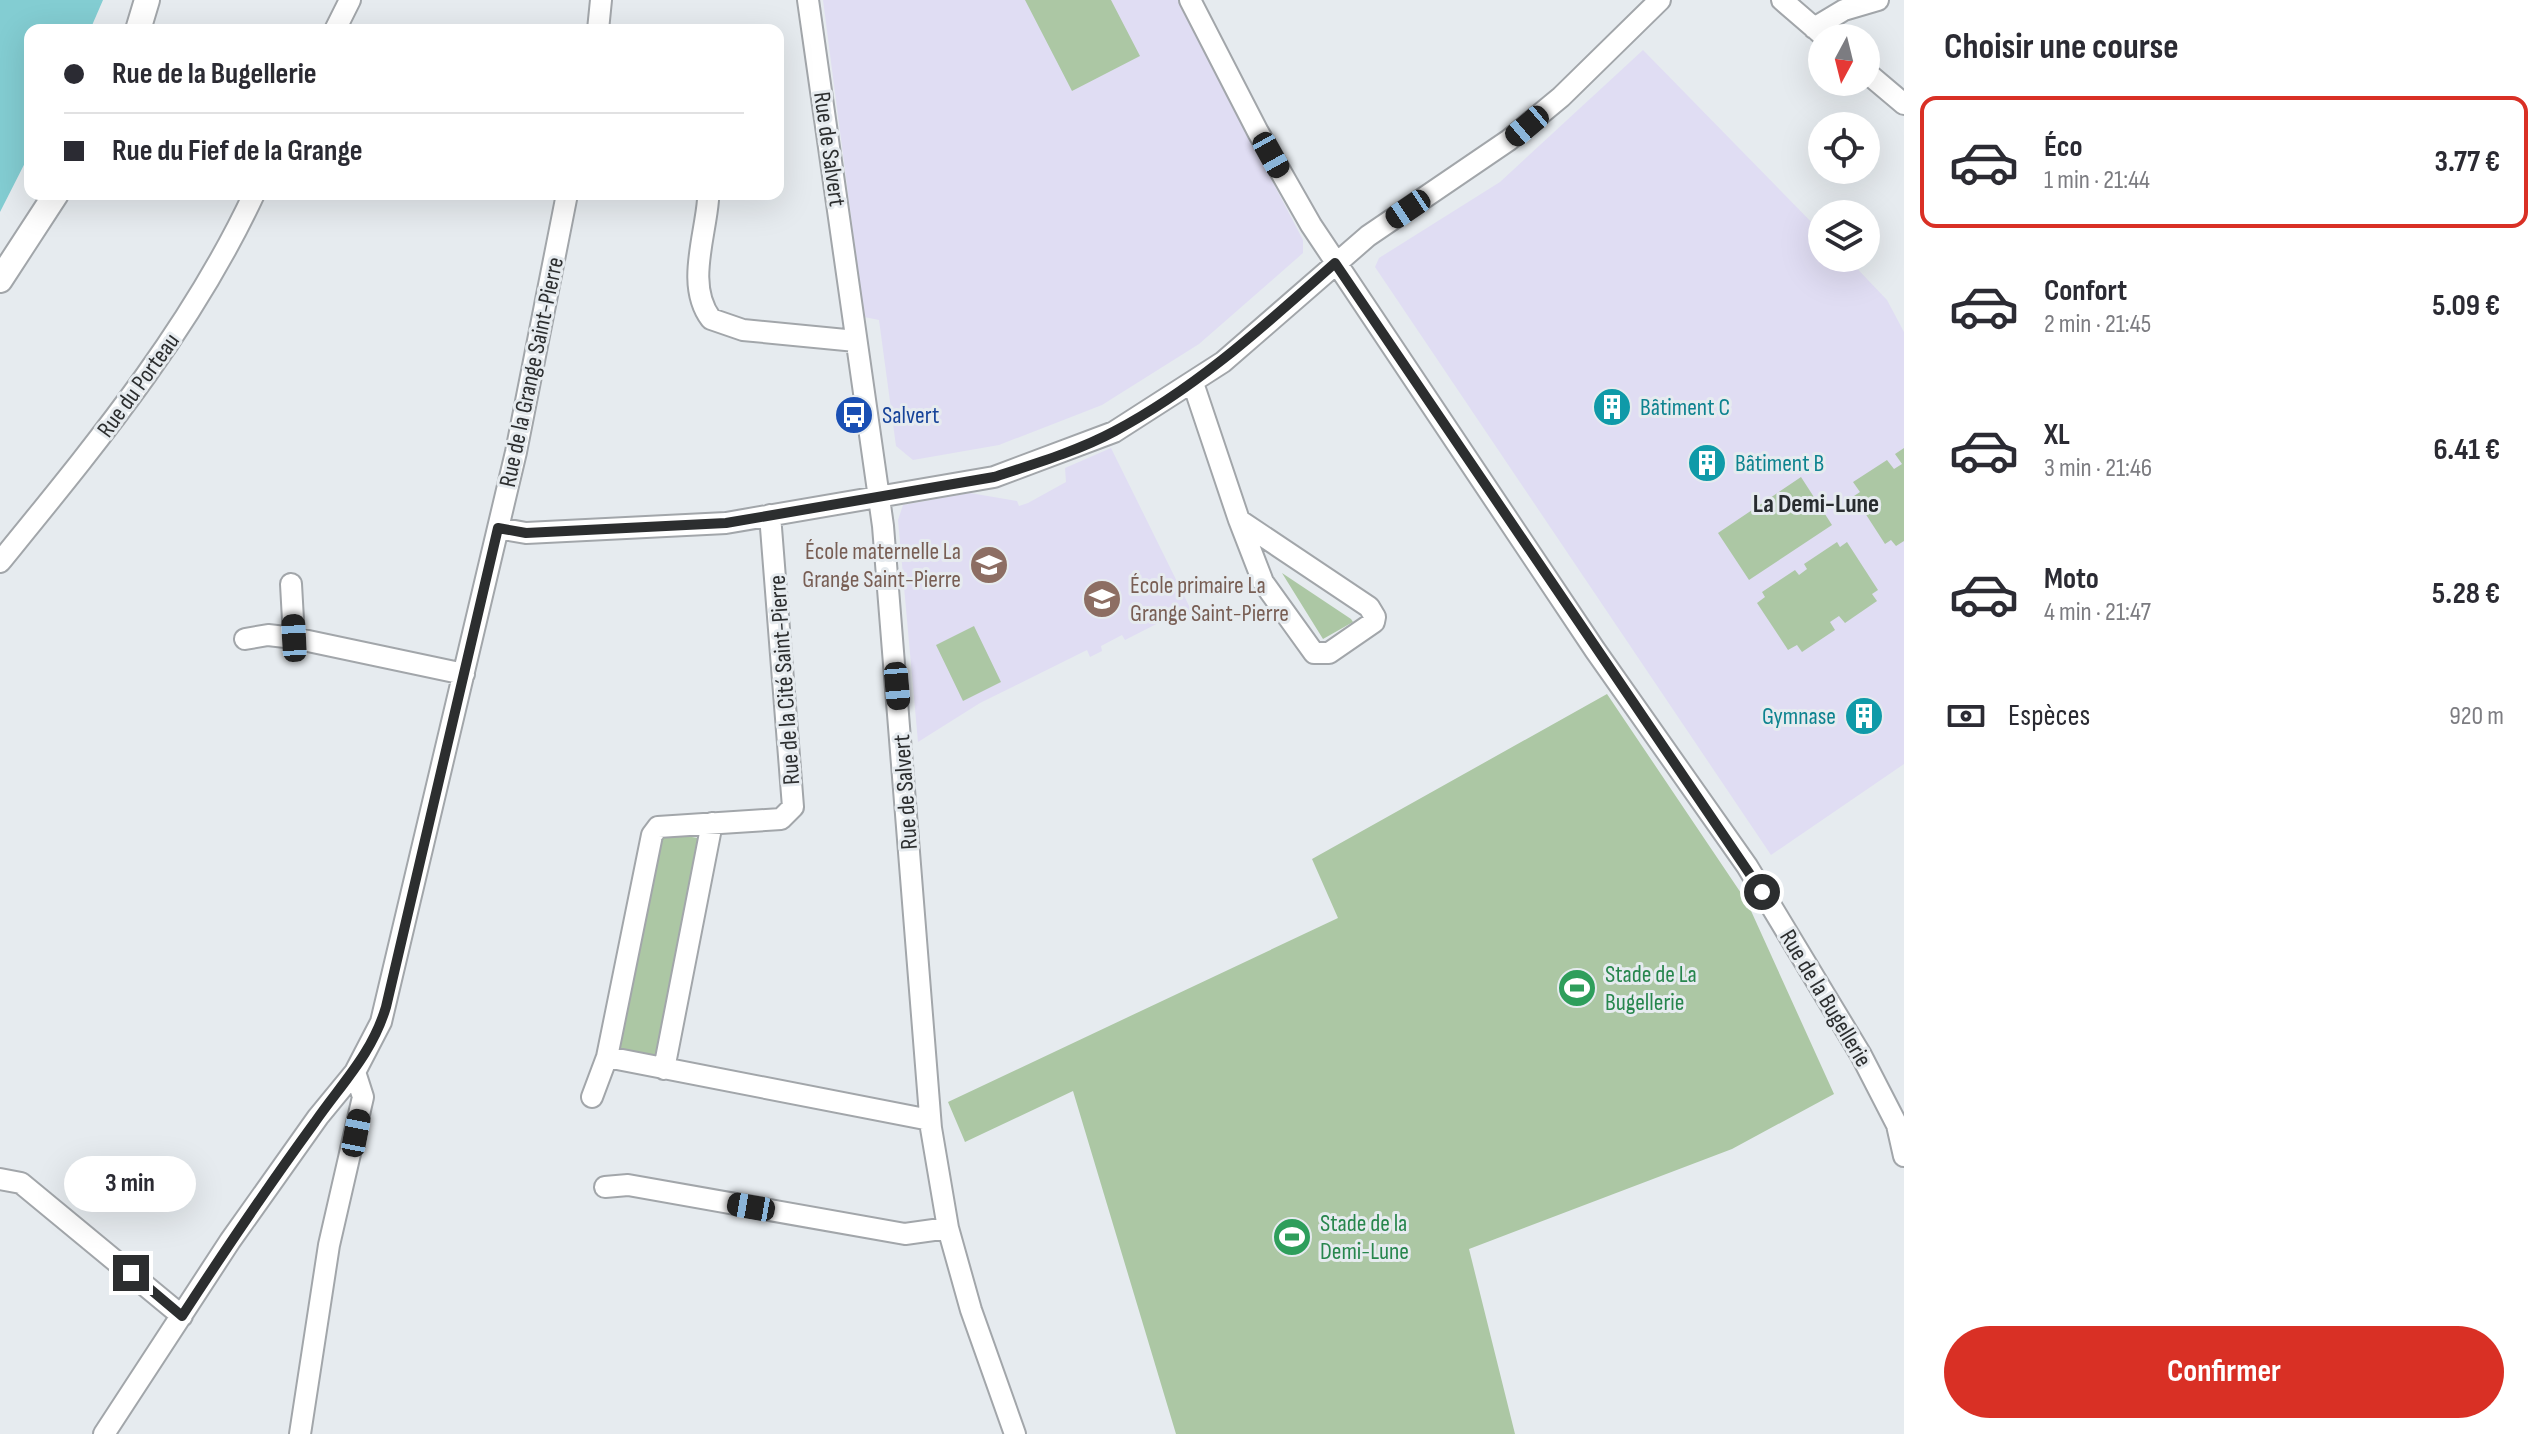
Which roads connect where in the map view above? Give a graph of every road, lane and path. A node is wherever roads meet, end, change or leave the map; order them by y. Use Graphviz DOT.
graph roads {
  1 [pos="147,0"];
  2 [pos="350,0"];
  3 [pos="601,0"];
  4 [pos="808,0"];
  5 [pos="1190,0"];
  6 [pos="1660,0"];
  7 [pos="1782,0"];
  8 [pos="1878,0"];
  9 [pos="140,24"];
  10 [pos="338,24"];
  11 [pos="599,24"];
  12 [pos="1810,24"];
  13 [pos="1826,24"];
  14 [pos="1880,84"];
  15 [pos="1904,104"];
  16 [pos="52,200"];
  17 [pos="251,200"];
  18 [pos="566,200"];
  19 [pos="708,200"];
  20 [pos="1335,263"];
  21 [pos="0,280"];
  22 [pos="856,341"];
  23 [pos="1193,383"];
  24 [pos="879,495"];
  25 [pos="770,515"];
  26 [pos="1239,520"];
  27 [pos="498,528"];
  28 [pos="0,562"];
  29 [pos="291,584"];
  30 [pos="294,638"];
  31 [pos="245,639"];
  32 [pos="464,674"];
  33 [pos="712,823"];
  34 [pos="607,1057"];
  35 [pos="664,1069"];
  36 [pos="355,1072"];
  37 [pos="592,1097"];
  38 [pos="930,1120"];
  39 [pos="1904,1156"];
  40 [pos="0,1179"];
  41 [pos="605,1187"];
  42 [pos="948,1228"];
  43 [pos="182,1316"];
  44 [pos="104,1434"];
  45 [pos="300,1434"];
  46 [pos="1015,1434"];
  1 -- 9 [label="main road"];
  2 -- 10 [label="street"];
  3 -- 11 [label="street"];
  4 -- 22 [label="street, Rue de Salvert"];
  5 -- 20 [label="street, Rue de la Bugellerie"];
  6 -- 20 [label="street"];
  7 -- 12 [label="street"];
  8 -- 13 [label="street"];
  14 -- 15 [label="street"];
  16 -- 21 [label="main road"];
  17 -- 28 [label="street, Rue du Porteau"];
  18 -- 27 [label="street, Rue de la Grange Saint-Pierre"];
  19 -- 22 [label="street"];
  20 -- 23 [label="street"];
  20 -- 39 [label="street, Rue de la Bugellerie"];
  22 -- 24 [label="street, Rue de Salvert"];
  23 -- 24 [label="street"];
  23 -- 26 [label="street"];
  24 -- 25 [label="street"];
  24 -- 38 [label="street, Rue de Salvert"];
  25 -- 27 [label="street"];
  25 -- 33 [label="street, Rue de la Cité Saint-Pierre"];
  26 -- 26 [label="street"];
  27 -- 32 [label="street, Rue de la Grange Saint-Pierre"];
  29 -- 30 [label="street"];
  30 -- 31 [label="street"];
  30 -- 32 [label="street"];
  32 -- 36 [label="street, Rue de la Grange Saint-Pierre"];
  33 -- 34 [label="street, Rue de la Cité Saint-Pierre"];
  33 -- 35 [label="street"];
  34 -- 35 [label="street"];
  34 -- 37 [label="street, Rue de la Cité Saint-Pierre"];
  35 -- 38 [label="street"];
  36 -- 43 [label="street, Rue de la Grange Saint-Pierre"];
  36 -- 45 [label="street"];
  38 -- 42 [label="street, Rue de Salvert"];
  40 -- 43 [label="street"];
  41 -- 42 [label="street"];
  42 -- 46 [label="street, Rue de Salvert"];
  43 -- 44 [label="street, Rue de la Grange Saint-Pierre"];
}
